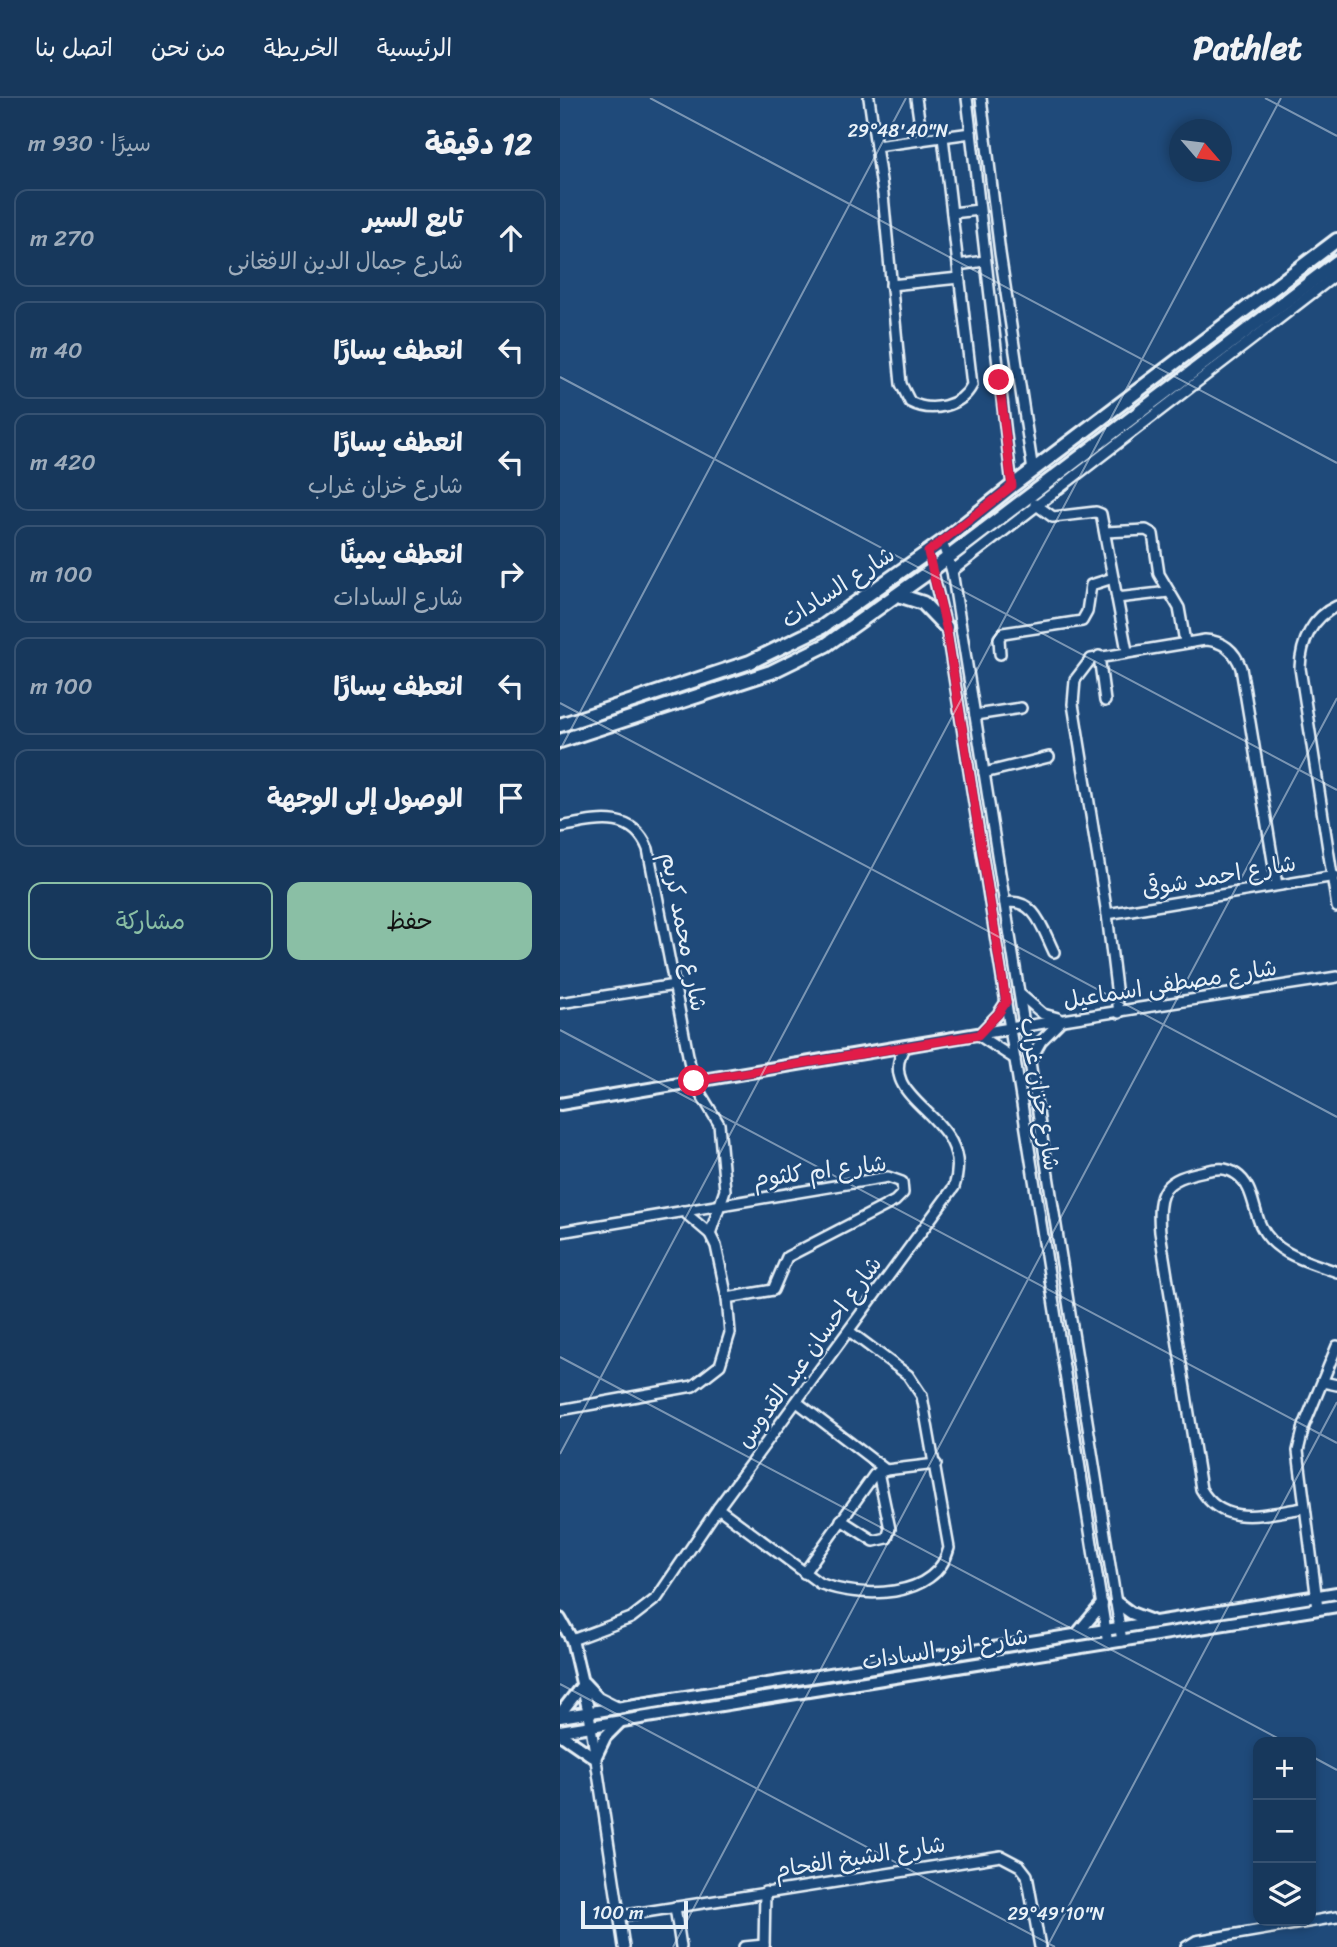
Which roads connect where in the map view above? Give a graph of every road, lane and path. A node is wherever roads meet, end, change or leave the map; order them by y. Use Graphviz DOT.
graph roads {
  1 [pos="869,98"];
  2 [pos="916,98"];
  3 [pos="967,98"];
  4 [pos="981,98"];
  5 [pos="971,133"];
  6 [pos="943,137"];
  7 [pos="922,140"];
  8 [pos="876,146"];
  9 [pos="979,210"];
  10 [pos="952,213"];
  11 [pos="1337,240"];
  12 [pos="984,261"];
  13 [pos="1337,262"];
  14 [pos="958,265"];
  15 [pos="1337,274"];
  16 [pos="959,278"];
  17 [pos="891,285"];
  18 [pos="1033,471"];
  19 [pos="1012,486"];
  20 [pos="1035,504"];
  21 [pos="1105,532"];
  22 [pos="942,542"];
  23 [pos="928,552"];
  24 [pos="948,557"];
  25 [pos="933,569"];
  26 [pos="952,570"];
  27 [pos="1114,578"];
  28 [pos="1169,592"];
  29 [pos="898,595"];
  30 [pos="1118,598"];
  31 [pos="1337,606"];
  32 [pos="946,627"];
  33 [pos="1185,642"];
  34 [pos="1128,651"];
  35 [pos="1000,654"];
  36 [pos="1098,656"];
  37 [pos="1105,701"];
  38 [pos="1021,708"];
  39 [pos="975,715"];
  40 [pos="560,725"];
  41 [pos="560,741"];
  42 [pos="1049,757"];
  43 [pos="984,772"];
  44 [pos="560,827"];
  45 [pos="1337,831"];
  46 [pos="1325,833"];
  47 [pos="1335,876"];
  48 [pos="1277,885"];
  49 [pos="1005,903"];
  50 [pos="1337,906"];
  51 [pos="1107,914"];
  52 [pos="1054,952"];
  53 [pos="1337,977"];
  54 [pos="675,985"];
  55 [pos="1019,992"];
  56 [pos="1006,1002"];
  57 [pos="560,1003"];
  58 [pos="1119,1013"];
  59 [pos="1063,1019"];
  60 [pos="1025,1026"];
  61 [pos="1010,1029"];
  62 [pos="978,1035"];
  63 [pos="905,1046"];
  64 [pos="1015,1059"];
  65 [pos="1030,1060"];
  66 [pos="694,1081"];
  67 [pos="560,1104"];
  68 [pos="720,1205"];
  69 [pos="683,1211"];
  70 [pos="560,1232"];
  71 [pos="710,1234"];
  72 [pos="1337,1272"];
  73 [pos="727,1298"];
  74 [pos="849,1331"];
  75 [pos="1337,1346"];
  76 [pos="1078,1360"];
  77 [pos="1063,1363"];
  78 [pos="1323,1382"];
  79 [pos="1337,1385"];
  80 [pos="797,1402"];
  81 [pos="560,1410"];
  82 [pos="936,1464"];
  83 [pos="882,1471"];
  84 [pos="718,1508"];
  85 [pos="1304,1508"];
  86 [pos="841,1520"];
  87 [pos="804,1573"];
  88 [pos="1337,1593"];
  89 [pos="1116,1602"];
  90 [pos="1317,1603"];
  91 [pos="1101,1604"];
  92 [pos="1337,1606"];
  93 [pos="560,1619"];
  94 [pos="1154,1622"];
  95 [pos="1120,1628"];
  96 [pos="1105,1630"];
  97 [pos="1076,1635"];
  98 [pos="572,1640"];
  99 [pos="1122,1642"];
  100 [pos="1108,1644"];
  101 [pos="584,1683"];
  102 [pos="621,1709"];
  103 [pos="589,1713"];
  104 [pos="560,1716"];
  105 [pos="621,1721"];
  106 [pos="591,1726"];
  107 [pos="560,1733"];
  108 [pos="595,1758"];
  109 [pos="765,1892"];
  110 [pos="675,1907"];
  111 [pos="620,1916"];
  112 [pos="1337,1917"];
  113 [pos="764,1946"];
  114 [pos="624,1947"];
  115 [pos="681,1947"];
  116 [pos="744,1947"];
  117 [pos="1040,1947"];
  118 [pos="1186,1947"];
  1 -- 8 [label="street"];
  2 -- 7 [label="street"];
  3 -- 5 [label="street"];
  4 -- 18 [label="street"];
  5 -- 6 [label="street"];
  5 -- 9 [label="street"];
  6 -- 7 [label="street"];
  6 -- 10 [label="street"];
  7 -- 8 [label="street"];
  8 -- 17 [label="street"];
  9 -- 10 [label="street"];
  9 -- 12 [label="street"];
  10 -- 14 [label="street"];
  11 -- 18 [label="main road, شارع السادات"];
  12 -- 14 [label="street"];
  12 -- 19 [label="street"];
  13 -- 24 [label="main road, شارع السادات"];
  14 -- 16 [label="street"];
  15 -- 20 [label="street"];
  16 -- 17 [label="street"];
  16 -- 17 [label="street"];
  18 -- 19 [label="main road, شارع السادات"];
  19 -- 22 [label="main road, شارع السادات"];
  20 -- 21 [label="street"];
  20 -- 26 [label="street"];
  21 -- 27 [label="street"];
  21 -- 28 [label="street"];
  22 -- 23 [label="main road, شارع السادات"];
  22 -- 24 [label="street, شارع خزان غراب"];
  23 -- 25 [label="street, شارع خزان غراب"];
  23 -- 40 [label="main road, شارع السادات"];
  24 -- 25 [label="main road, شارع السادات"];
  24 -- 26 [label="street, شارع خزان غراب"];
  25 -- 29 [label="main road, شارع السادات"];
  25 -- 32 [label="street, شارع خزان غراب"];
  26 -- 39 [label="street, شارع خزان غراب"];
  27 -- 30 [label="street"];
  27 -- 35 [label="street"];
  28 -- 30 [label="street"];
  28 -- 33 [label="street"];
  29 -- 32 [label="main road"];
  29 -- 41 [label="main road, شارع السادات"];
  30 -- 34 [label="street"];
  31 -- 46 [label="street"];
  32 -- 56 [label="street, شارع خزان غراب"];
  33 -- 34 [label="street"];
  33 -- 48 [label="street"];
  34 -- 36 [label="street"];
  36 -- 37 [label="street"];
  36 -- 51 [label="street"];
  38 -- 39 [label="street"];
  39 -- 43 [label="street, شارع خزان غراب"];
  42 -- 43 [label="street"];
  43 -- 49 [label="street, شارع خزان غراب"];
  44 -- 54 [label="street, شارع محمد كريم"];
  45 -- 46 [label="street"];
  46 -- 47 [label="street"];
  47 -- 48 [label="street, شارع احمد شوقى"];
  47 -- 50 [label="street"];
  48 -- 51 [label="street, شارع احمد شوقى"];
  49 -- 52 [label="street"];
  49 -- 55 [label="street, شارع خزان غراب"];
  51 -- 58 [label="street"];
  53 -- 58 [label="street, شارع مصطفى اسماعيل"];
  54 -- 57 [label="street"];
  54 -- 66 [label="street, شارع محمد كريم"];
  55 -- 59 [label="street"];
  55 -- 60 [label="street, شارع خزان غراب"];
  56 -- 61 [label="street, شارع خزان غراب"];
  56 -- 62 [label="street"];
  58 -- 59 [label="street, شارع مصطفى اسماعيل"];
  59 -- 60 [label="street, شارع مصطفى اسماعيل"];
  59 -- 65 [label="street"];
  60 -- 61 [label="street"];
  60 -- 65 [label="street, شارع خزان غراب"];
  61 -- 62 [label="street"];
  61 -- 64 [label="street, شارع خزان غراب"];
  62 -- 63 [label="street"];
  62 -- 64 [label="street"];
  63 -- 66 [label="street"];
  63 -- 74 [label="street, شارع احسان عبد القدوس"];
  64 -- 77 [label="street, شارع خزان غراب"];
  65 -- 76 [label="street, شارع خزان غراب"];
  66 -- 67 [label="street"];
  66 -- 68 [label="street, شارع محمد كريم"];
  68 -- 69 [label="street, شارع ام كلثوم"];
  68 -- 71 [label="street, شارع محمد كريم"];
  68 -- 73 [label="street, شارع ام كلثوم"];
  69 -- 70 [label="street, شارع ام كلثوم"];
  69 -- 71 [label="street"];
  71 -- 73 [label="street"];
  72 -- 85 [label="street"];
  73 -- 81 [label="street"];
  74 -- 80 [label="street, شارع احسان عبد القدوس"];
  74 -- 82 [label="street"];
  75 -- 78 [label="street"];
  76 -- 77 [label="street"];
  76 -- 89 [label="street, شارع خزان غراب"];
  77 -- 91 [label="street, شارع خزان غراب"];
  78 -- 79 [label="street"];
  78 -- 85 [label="street"];
  80 -- 83 [label="street"];
  80 -- 84 [label="street, شارع احسان عبد القدوس"];
  82 -- 83 [label="street"];
  82 -- 87 [label="street"];
  83 -- 86 [label="street"];
  83 -- 86 [label="street"];
  84 -- 87 [label="street"];
  84 -- 98 [label="street, شارع احسان عبد القدوس"];
  85 -- 90 [label="street"];
  86 -- 87 [label="street"];
  88 -- 90 [label="street, شارع انور السادات"];
  89 -- 94 [label="street"];
  89 -- 95 [label="street, شارع خزان غراب"];
  90 -- 92 [label="street, شارع انور السادات"];
  90 -- 94 [label="street, شارع انور السادات"];
  90 -- 99 [label="street, شارع انور السادات"];
  91 -- 96 [label="street, شارع خزان غراب"];
  91 -- 97 [label="street"];
  93 -- 98 [label="street"];
  94 -- 95 [label="street, شارع انور السادات"];
  95 -- 96 [label="street, شارع انور السادات"];
  95 -- 99 [label="street, شارع خزان غراب"];
  96 -- 97 [label="street, شارع انور السادات"];
  96 -- 100 [label="street, شارع خزان غراب"];
  97 -- 102 [label="street, شارع انور السادات"];
  98 -- 101 [label="street"];
  99 -- 100 [label="street, شارع انور السادات"];
  100 -- 105 [label="street, شارع انور السادات"];
  101 -- 102 [label="street"];
  101 -- 103 [label="street"];
  101 -- 104 [label="street"];
  102 -- 103 [label="street, شارع انور السادات"];
  103 -- 104 [label="street, شارع انور السادات"];
  103 -- 106 [label="street"];
  105 -- 106 [label="street, شارع انور السادات"];
  105 -- 108 [label="street"];
  106 -- 107 [label="street, شارع انور السادات"];
  106 -- 108 [label="street"];
  107 -- 108 [label="street"];
  108 -- 111 [label="street"];
  109 -- 110 [label="street, شارع الشيخ الفحام"];
  109 -- 113 [label="street"];
  109 -- 117 [label="street, شارع الشيخ الفحام"];
  110 -- 111 [label="street, شارع الشيخ الفحام"];
  110 -- 115 [label="street"];
  111 -- 114 [label="street"];
  112 -- 118 [label="street"];
  113 -- 116 [label="street"];
}
